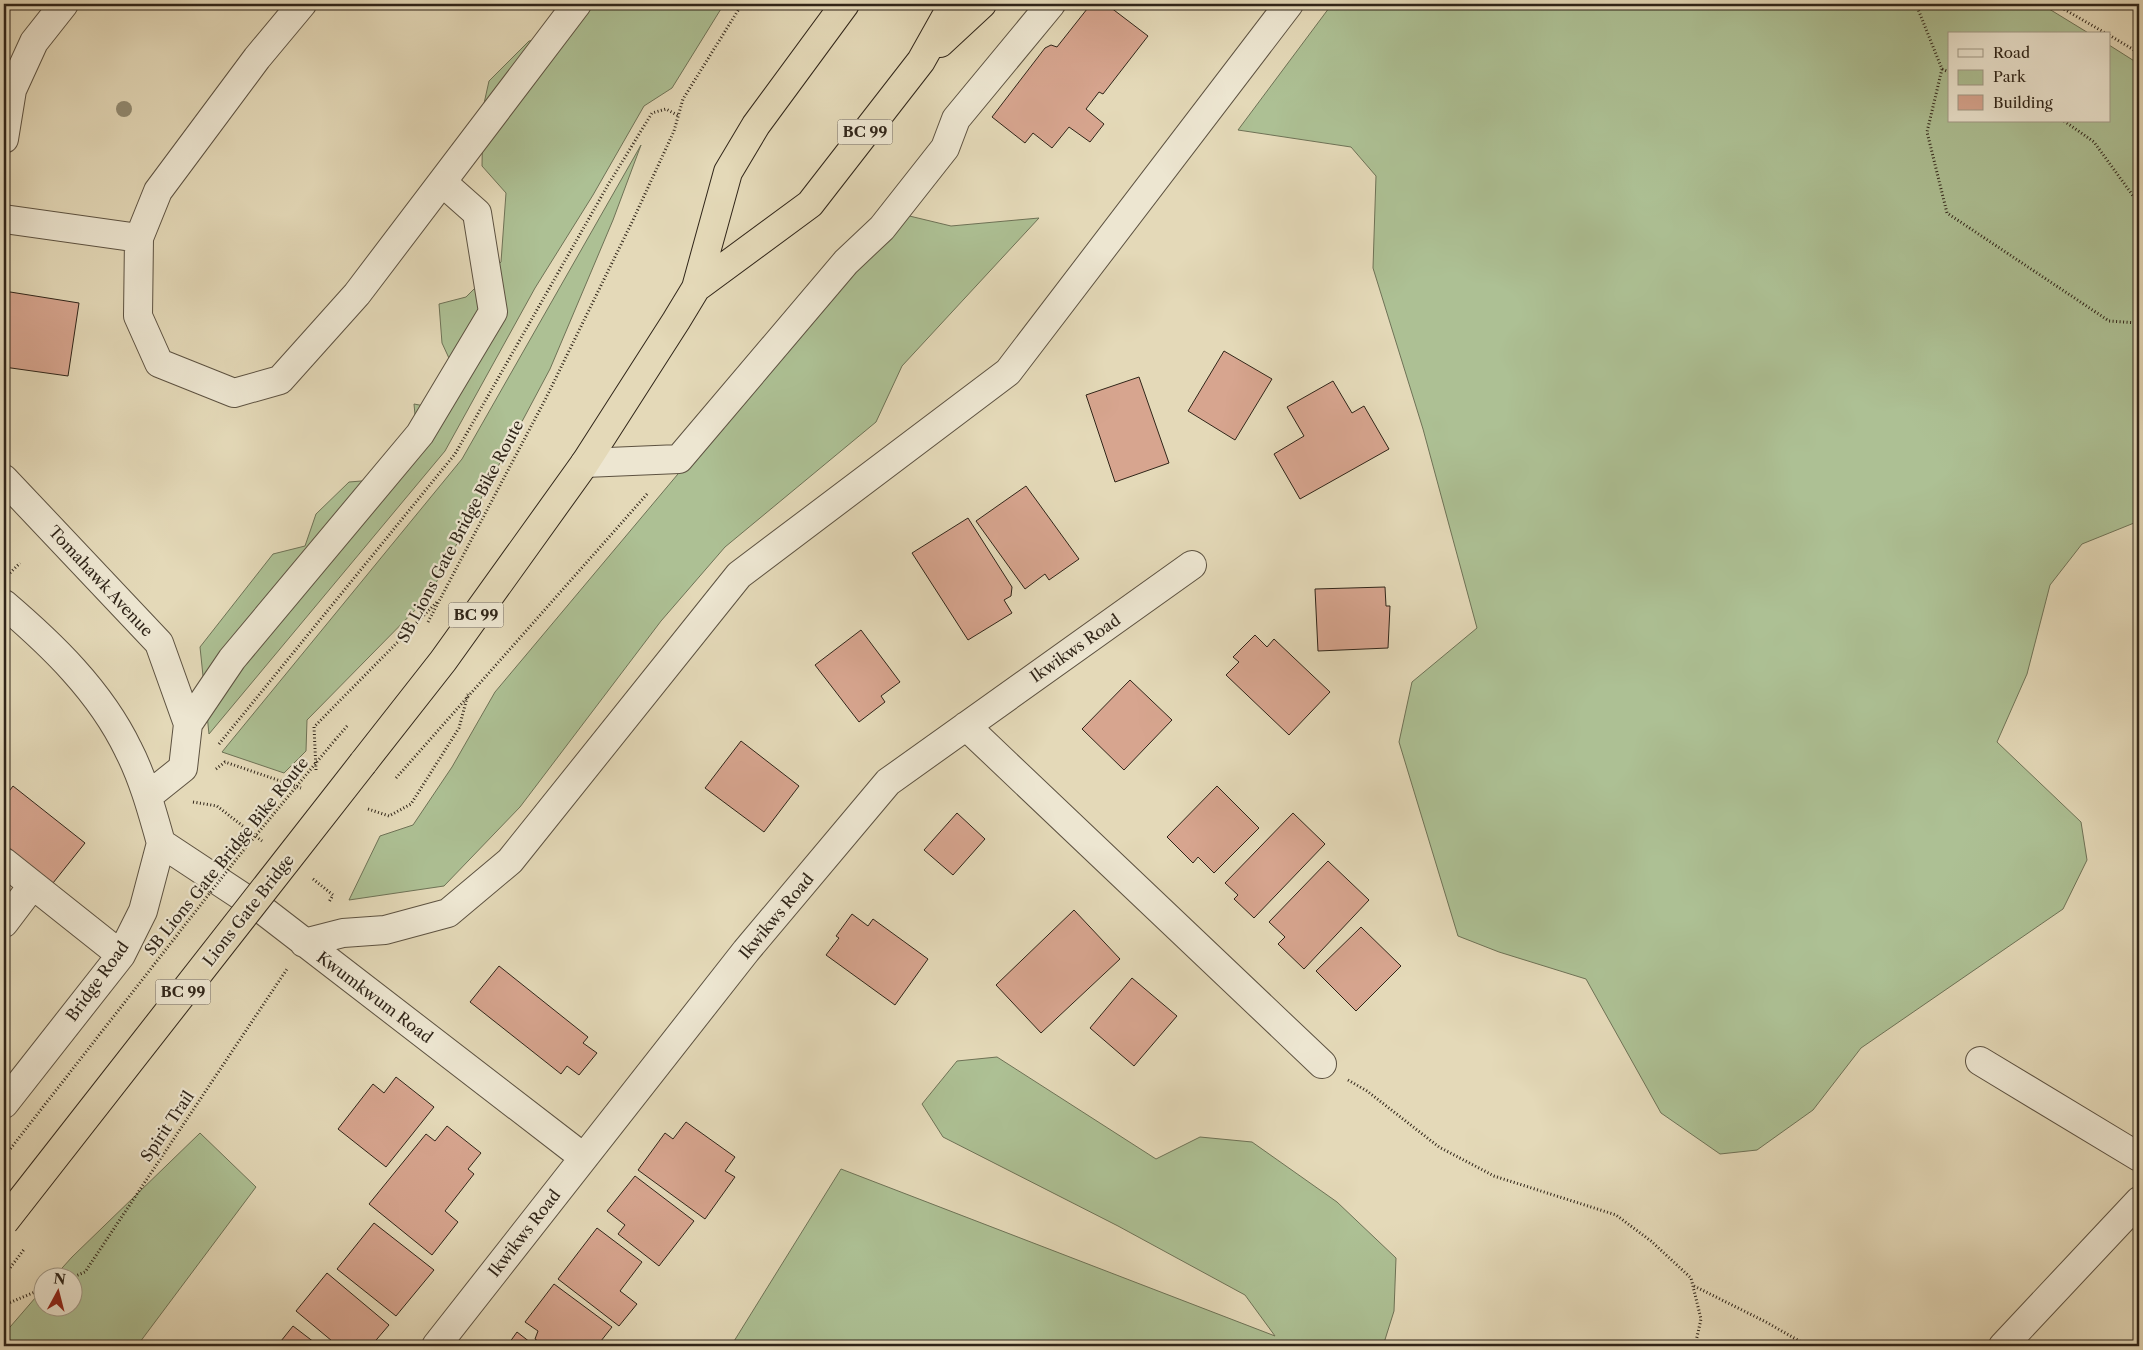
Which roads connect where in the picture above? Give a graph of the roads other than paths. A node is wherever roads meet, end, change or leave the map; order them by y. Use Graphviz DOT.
graph roads {
  1 [pos="64,4"];
  2 [pos="302,4"];
  3 [pos="577,4"];
  4 [pos="845,4"];
  5 [pos="953,4"];
  6 [pos="982,4"];
  7 [pos="1050,4"];
  8 [pos="1290,4"];
  9 [pos="921,61"];
  10 [pos="4,139"];
  11 [pos="442,182"];
  12 [pos="4,219"];
  13 [pos="139,238"];
  14 [pos="696,288"];
  15 [pos="585,463"];
  16 [pos="4,479"];
  17 [pos="1192,565"];
  18 [pos="4,604"];
  19 [pos="188,724"];
  20 [pos="966,726"];
  21 [pos="148,796"];
  22 [pos="161,843"];
  23 [pos="4,862"];
  24 [pos="32,886"];
  25 [pos="4,923"];
  26 [pos="304,942"];
  27 [pos="120,955"];
  28 [pos="1980,1061"];
  29 [pos="1322,1064"];
  30 [pos="4,1104"];
  31 [pos="584,1157"];
  32 [pos="2139,1157"];
  33 [pos="2139,1201"];
  34 [pos="4,1222"];
  35 [pos="436,1346"];
  36 [pos="2003,1346"];
  1 -- 10 [label="street"];
  2 -- 13 [label="street"];
  3 -- 11 [label="street"];
  4 -- 14 [label="highway, BC 99"];
  5 -- 9 [label="highway"];
  6 -- 9 [label="highway"];
  7 -- 15 [label="street"];
  8 -- 26 [label="street"];
  9 -- 14 [label="highway, BC 99"];
  11 -- 13 [label="street"];
  11 -- 19 [label="street"];
  12 -- 13 [label="street"];
  14 -- 15 [label="highway, BC 99"];
  15 -- 34 [label="highway, Lions Gate Bridge / BC 99, bridge"];
  16 -- 19 [label="street, Tomahawk Avenue"];
  17 -- 20 [label="street, Ikwikws Road"];
  18 -- 21 [label="street"];
  19 -- 21 [label="street, Tomahawk Avenue"];
  20 -- 29 [label="street"];
  20 -- 31 [label="street, Ikwikws Road"];
  21 -- 22 [label="street"];
  22 -- 26 [label="street, Kwumkwum Road"];
  22 -- 27 [label="street, Bridge Road"];
  23 -- 24 [label="street"];
  24 -- 25 [label="street"];
  24 -- 27 [label="street"];
  26 -- 31 [label="street, Kwumkwum Road"];
  27 -- 30 [label="street, Bridge Road"];
  28 -- 32 [label="street"];
  31 -- 35 [label="street, Ikwikws Road"];
  33 -- 36 [label="street"];
}
